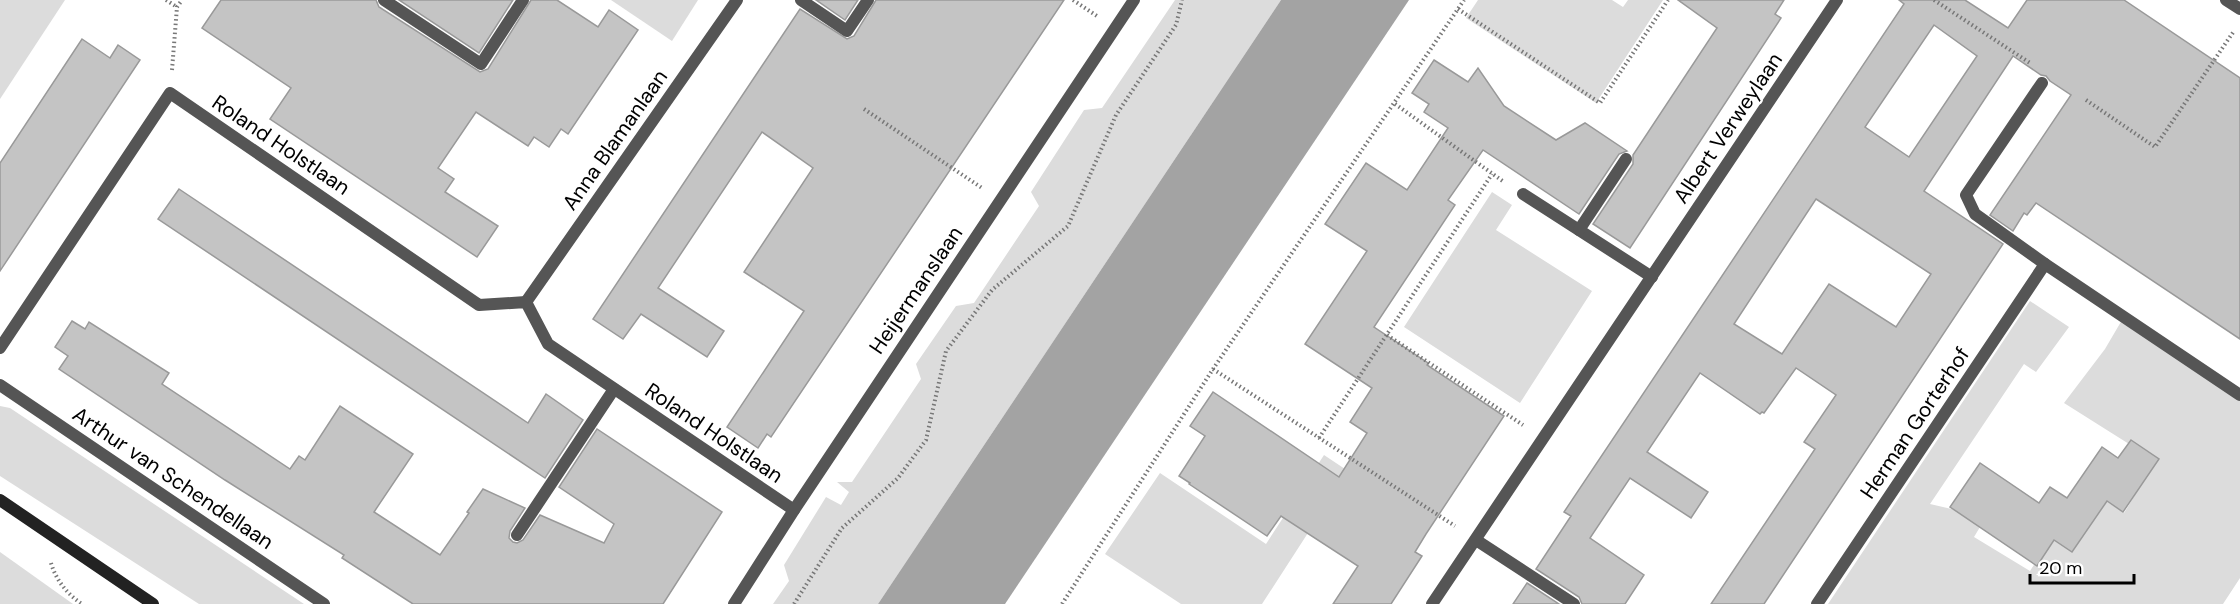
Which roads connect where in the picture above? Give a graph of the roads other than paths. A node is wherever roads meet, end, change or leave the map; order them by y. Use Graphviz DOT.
graph roads {
  1 [pos="384,0"];
  2 [pos="523,0"];
  3 [pos="736,0"];
  4 [pos="801,0"];
  5 [pos="868,0"];
  6 [pos="1134,0"];
  7 [pos="1837,0"];
  8 [pos="2226,0"];
  9 [pos="2240,9"];
  10 [pos="2042,83"];
  11 [pos="1626,159"];
  12 [pos="1523,194"];
  13 [pos="1579,230"];
  14 [pos="2045,264"];
  15 [pos="1652,277"];
  16 [pos="526,302"];
  17 [pos="0,348"];
  18 [pos="0,385"];
  19 [pos="614,389"];
  20 [pos="2240,395"];
  21 [pos="0,500"];
  22 [pos="794,510"];
  23 [pos="517,535"];
  24 [pos="1476,540"];
  25 [pos="153,604"];
  26 [pos="324,604"];
  27 [pos="734,604"];
  28 [pos="1432,604"];
  29 [pos="1574,604"];
  30 [pos="1817,604"];
  1 -- 2 [label="street"];
  3 -- 16 [label="street, Anna Blamanlaan"];
  4 -- 5 [label="street"];
  6 -- 22 [label="street, Heijermanslaan"];
  7 -- 15 [label="street, Albert Verweylaan"];
  8 -- 9 [label="street"];
  10 -- 14 [label="street"];
  11 -- 13 [label="street"];
  12 -- 13 [label="street"];
  13 -- 15 [label="street"];
  14 -- 20 [label="street"];
  14 -- 30 [label="street, Herman Gorterhof"];
  15 -- 24 [label="street, Albert Verweylaan"];
  16 -- 17 [label="street, Roland Holstlaan"];
  16 -- 19 [label="street, Roland Holstlaan"];
  18 -- 26 [label="street, Arthur van Schendellaan"];
  19 -- 22 [label="street, Roland Holstlaan"];
  19 -- 23 [label="street, Roland Holstlaan"];
  21 -- 25 [label="street"];
  22 -- 27 [label="street, Heijermanslaan"];
  24 -- 28 [label="street, Albert Verweylaan"];
  24 -- 29 [label="street"];
}
